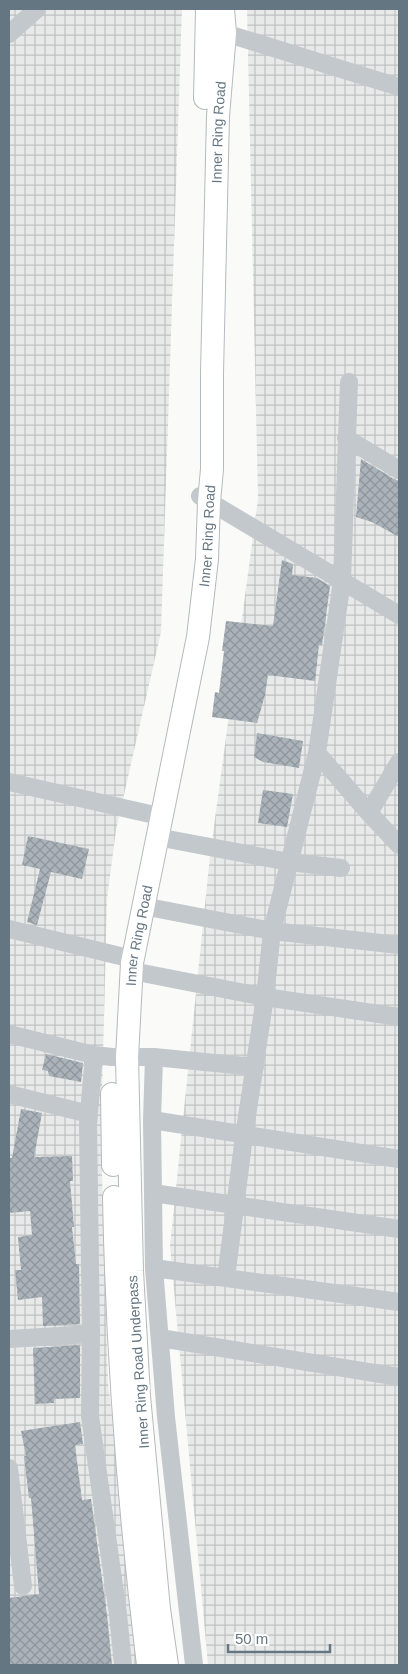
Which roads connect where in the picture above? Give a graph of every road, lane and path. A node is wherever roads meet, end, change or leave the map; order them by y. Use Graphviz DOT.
graph roads {
  1 [pos="37,9"];
  2 [pos="215,17"];
  3 [pos="9,34"];
  4 [pos="399,87"];
  5 [pos="349,382"];
  6 [pos="346,438"];
  7 [pos="399,470"];
  8 [pos="204,499"];
  9 [pos="342,581"];
  10 [pos="399,616"];
  11 [pos="317,753"];
  12 [pos="399,762"];
  13 [pos="9,782"];
  14 [pos="369,813"];
  15 [pos="150,814"];
  16 [pos="157,837"];
  17 [pos="399,844"];
  18 [pos="289,862"];
  19 [pos="341,868"];
  20 [pos="143,906"];
  21 [pos="9,929"];
  22 [pos="272,931"];
  23 [pos="399,945"];
  24 [pos="126,963"];
  25 [pos="266,997"];
  26 [pos="399,1017"];
  27 [pos="9,1034"];
  28 [pos="111,1057"];
  29 [pos="154,1057"];
  30 [pos="255,1067"];
  31 [pos="9,1094"];
  32 [pos="89,1114"];
  33 [pos="152,1120"];
  34 [pos="244,1136"];
  35 [pos="399,1160"];
  36 [pos="153,1193"];
  37 [pos="234,1206"];
  38 [pos="399,1229"];
  39 [pos="154,1268"];
  40 [pos="226,1278"];
  41 [pos="399,1302"];
  42 [pos="91,1334"];
  43 [pos="160,1338"];
  44 [pos="9,1340"];
  45 [pos="399,1377"];
  46 [pos="9,1468"];
  47 [pos="11,1502"];
  48 [pos="23,1586"];
  49 [pos="123,1665"];
  50 [pos="148,1665"];
  51 [pos="167,1665"];
  52 [pos="194,1665"];
  1 -- 3 [label="street"];
  2 -- 4 [label="street"];
  2 -- 8 [label="main road, Inner Ring Road"];
  5 -- 6 [label="street"];
  6 -- 7 [label="street"];
  6 -- 9 [label="street"];
  8 -- 9 [label="street"];
  8 -- 15 [label="main road, Inner Ring Road"];
  8 -- 16 [label="main road, Inner Ring Road"];
  9 -- 10 [label="street"];
  9 -- 11 [label="street"];
  11 -- 14 [label="street"];
  11 -- 18 [label="street"];
  12 -- 14 [label="street"];
  13 -- 15 [label="street"];
  14 -- 17 [label="street"];
  15 -- 24 [label="main road, Inner Ring Road"];
  16 -- 18 [label="street"];
  16 -- 20 [label="main road, Inner Ring Road"];
  18 -- 19 [label="street"];
  18 -- 22 [label="street"];
  20 -- 22 [label="street"];
  20 -- 24 [label="main road, Inner Ring Road"];
  21 -- 24 [label="street"];
  22 -- 23 [label="street"];
  22 -- 25 [label="street"];
  24 -- 25 [label="street"];
  24 -- 28 [label="main road, Inner Ring Road"];
  25 -- 26 [label="street"];
  25 -- 30 [label="street"];
  27 -- 28 [label="street"];
  28 -- 29 [label="street"];
  28 -- 32 [label="street"];
  28 -- 50 [label="main road, Inner Ring Road Underpass"];
  28 -- 51 [label="main road, Inner Ring Road Underpass"];
  29 -- 30 [label="street"];
  29 -- 33 [label="street"];
  30 -- 34 [label="street"];
  31 -- 32 [label="street"];
  32 -- 42 [label="street"];
  33 -- 34 [label="street"];
  33 -- 36 [label="street"];
  34 -- 35 [label="street"];
  34 -- 37 [label="street"];
  36 -- 37 [label="street"];
  36 -- 39 [label="street"];
  37 -- 38 [label="street"];
  37 -- 40 [label="street"];
  39 -- 40 [label="street"];
  39 -- 43 [label="street"];
  40 -- 41 [label="street"];
  42 -- 44 [label="street"];
  42 -- 49 [label="street"];
  43 -- 45 [label="street"];
  43 -- 52 [label="street"];
  46 -- 47 [label="street"];
  47 -- 48 [label="street"];
}
